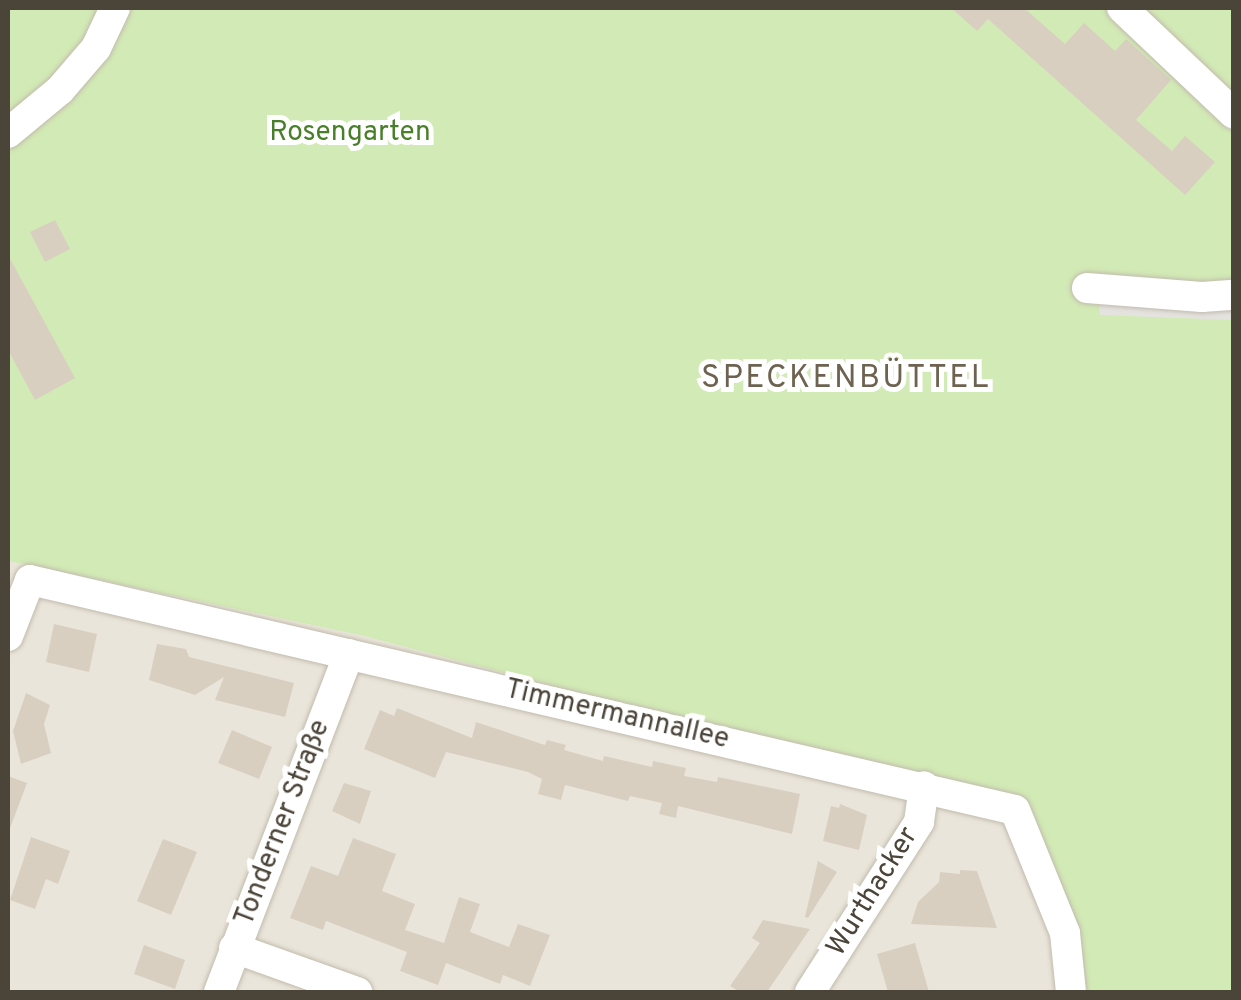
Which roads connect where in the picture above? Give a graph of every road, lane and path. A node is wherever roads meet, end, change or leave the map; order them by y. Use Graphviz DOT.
graph roads {
  1 [pos="115,8"];
  2 [pos="1122,8"];
  3 [pos="1234,114"];
  4 [pos="8,134"];
  5 [pos="1087,288"];
  6 [pos="1234,295"];
  7 [pos="8,636"];
  8 [pos="350,654"];
  9 [pos="924,786"];
  10 [pos="234,948"];
  11 [pos="218,992"];
  12 [pos="357,992"];
  13 [pos="810,992"];
  14 [pos="1071,992"];
  1 -- 4 [label="street"];
  2 -- 3 [label="street"];
  5 -- 6 [label="street"];
  7 -- 8 [label="street, Timmermannallee"];
  8 -- 9 [label="street, Timmermannallee"];
  8 -- 10 [label="street, Tonderner Straße"];
  9 -- 13 [label="street, Wurthacker"];
  9 -- 14 [label="street, Timmermannallee"];
  10 -- 11 [label="street, Tonderner Straße"];
  10 -- 12 [label="street"];
}
